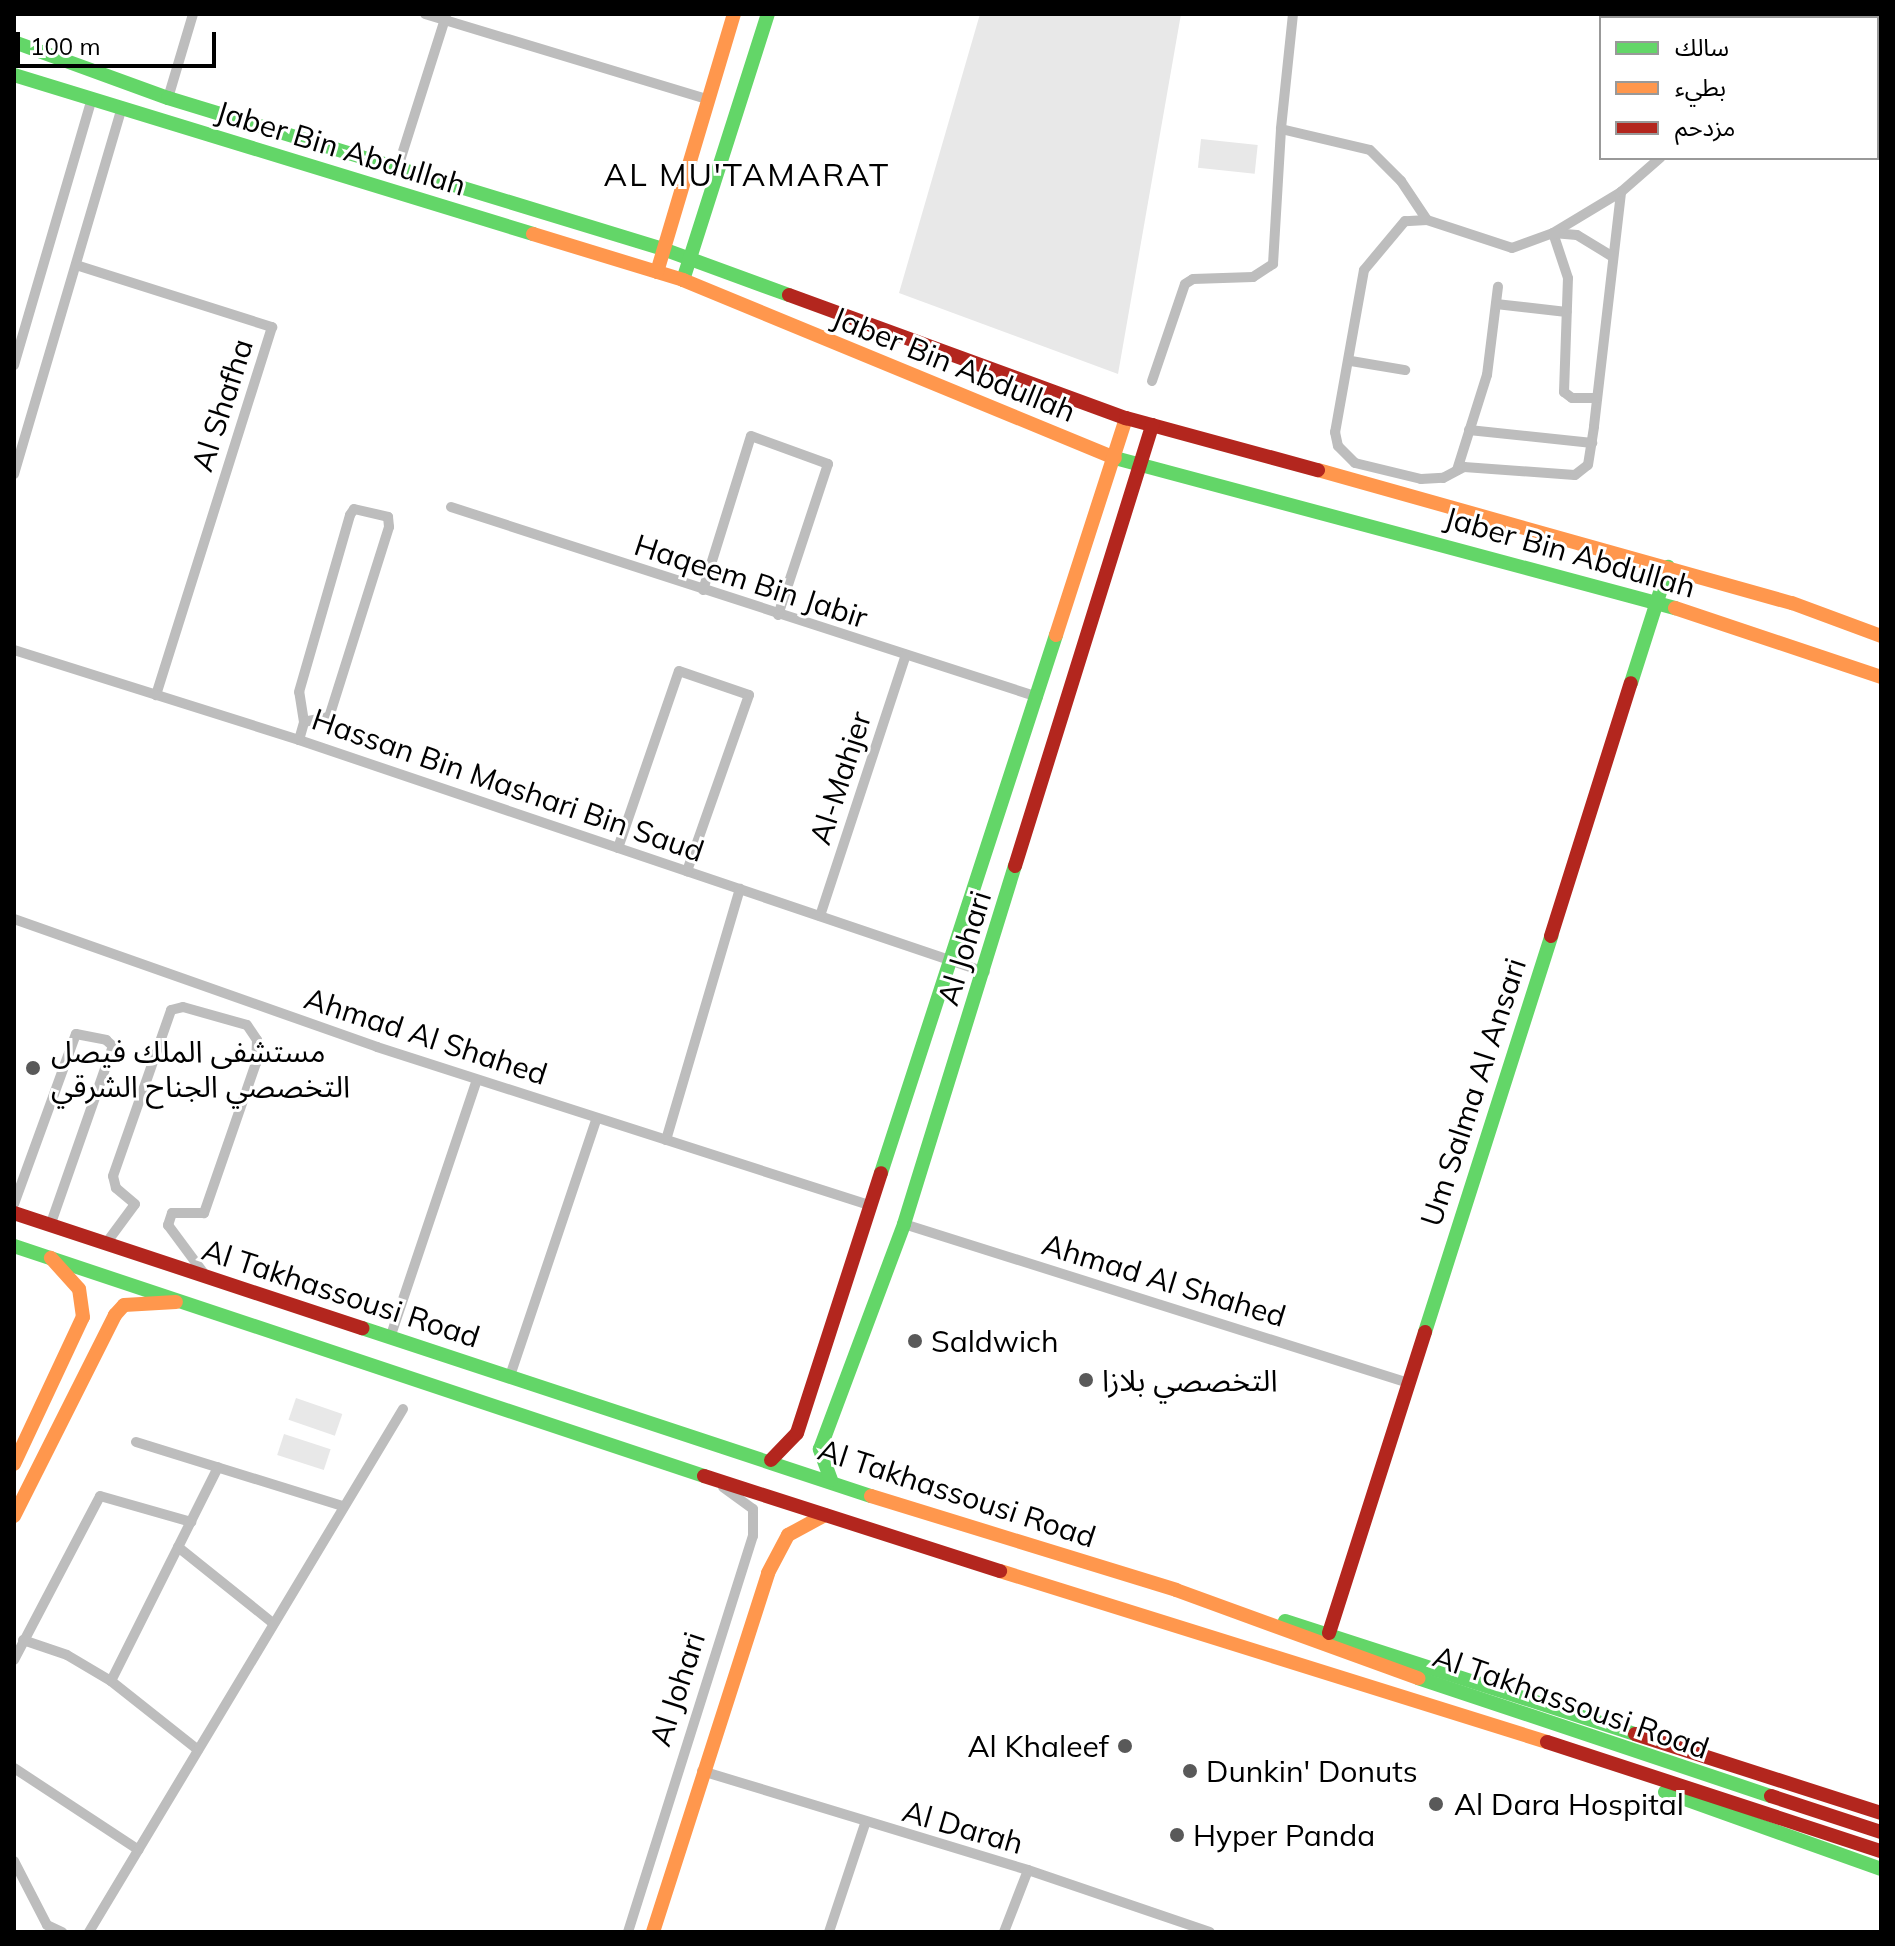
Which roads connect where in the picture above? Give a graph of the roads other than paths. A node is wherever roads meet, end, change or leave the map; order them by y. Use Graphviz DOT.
graph roads {
  1 [pos="193,14"];
  2 [pos="425,14"];
  3 [pos="734,14"];
  4 [pos="768,14"];
  5 [pos="1293,14"];
  6 [pos="446,17"];
  7 [pos="14,42"];
  8 [pos="14,75"];
  9 [pos="168,98"];
  10 [pos="92,99"];
  11 [pos="707,99"];
  12 [pos="122,108"];
  13 [pos="1281,129"];
  14 [pos="1658,160"];
  15 [pos="398,167"];
  16 [pos="1621,192"];
  17 [pos="1416,201"];
  18 [pos="1427,220"];
  19 [pos="1405,221"];
  20 [pos="1553,233"];
  21 [pos="663,249"];
  22 [pos="1613,257"];
  23 [pos="690,258"];
  24 [pos="76,265"];
  25 [pos="657,272"];
  26 [pos="683,280"];
  27 [pos="1498,287"];
  28 [pos="1496,304"];
  29 [pos="1567,312"];
  30 [pos="1351,361"];
  31 [pos="14,365"];
  32 [pos="1405,370"];
  33 [pos="1152,381"];
  34 [pos="1597,398"];
  35 [pos="1126,418"];
  36 [pos="1152,425"];
  37 [pos="1469,430"];
  38 [pos="1592,443"];
  39 [pos="1112,457"];
  40 [pos="1140,463"];
  41 [pos="1457,470"];
  42 [pos="14,474"];
  43 [pos="451,507"];
  44 [pos="1668,567"];
  45 [pos="703,590"];
  46 [pos="1657,601"];
  47 [pos="778,615"];
  48 [pos="1881,636"];
  49 [pos="14,650"];
  50 [pos="906,655"];
  51 [pos="1881,677"];
  52 [pos="156,695"];
  53 [pos="1038,697"];
  54 [pos="304,722"];
  55 [pos="299,740"];
  56 [pos="618,848"];
  57 [pos="687,871"];
  58 [pos="740,889"];
  59 [pos="820,916"];
  60 [pos="14,919"];
  61 [pos="952,961"];
  62 [pos="985,972"];
  63 [pos="477,1080"];
  64 [pos="597,1118"];
  65 [pos="666,1140"];
  66 [pos="14,1204"];
  67 [pos="872,1206"];
  68 [pos="14,1213"];
  69 [pos="904,1224"];
  70 [pos="50,1226"];
  71 [pos="107,1242"];
  72 [pos="14,1246"];
  73 [pos="51,1258"];
  74 [pos="206,1277"];
  75 [pos="180,1302"];
  76 [pos="391,1335"];
  77 [pos="510,1376"];
  78 [pos="55,1379"];
  79 [pos="1409,1383"];
  80 [pos="76,1388"];
  81 [pos="403,1409"];
  82 [pos="136,1442"];
  83 [pos="771,1460"];
  84 [pos="14,1464"];
  85 [pos="218,1467"];
  86 [pos="711,1479"];
  87 [pos="831,1480"];
  88 [pos="343,1506"];
  89 [pos="825,1515"];
  90 [pos="14,1516"];
  91 [pos="191,1522"];
  92 [pos="178,1547"];
  93 [pos="1176,1590"];
  94 [pos="273,1623"];
  95 [pos="1329,1633"];
  96 [pos="23,1640"];
  97 [pos="14,1660"];
  98 [pos="111,1681"];
  99 [pos="1417,1700"];
  100 [pos="198,1750"];
  101 [pos="14,1768"];
  102 [pos="702,1771"];
  103 [pos="1881,1813"];
  104 [pos="865,1824"];
  105 [pos="1881,1832"];
  106 [pos="139,1850"];
  107 [pos="1881,1851"];
  108 [pos="14,1861"];
  109 [pos="1881,1867"];
  110 [pos="1028,1870"];
  111 [pos="62,1932"];
  112 [pos="89,1932"];
  113 [pos="628,1932"];
  114 [pos="653,1932"];
  115 [pos="829,1932"];
  116 [pos="1004,1932"];
  117 [pos="1210,1932"];
  1 -- 9 [label="street"];
  2 -- 6 [label="street"];
  3 -- 11 [label="street"];
  4 -- 23 [label="street"];
  5 -- 13 [label="street"];
  6 -- 11 [label="street"];
  6 -- 15 [label="street"];
  7 -- 9 [label="street, Jaber Bin Abdullah"];
  8 -- 10 [label="street, Jaber Bin Abdullah"];
  9 -- 15 [label="street, Jaber Bin Abdullah"];
  10 -- 12 [label="street, Jaber Bin Abdullah"];
  10 -- 31 [label="street"];
  11 -- 21 [label="street"];
  12 -- 24 [label="street"];
  12 -- 25 [label="street, Jaber Bin Abdullah"];
  13 -- 17 [label="street"];
  13 -- 33 [label="street"];
  14 -- 16 [label="street"];
  15 -- 21 [label="street, Jaber Bin Abdullah"];
  16 -- 20 [label="street"];
  16 -- 22 [label="street"];
  17 -- 18 [label="street"];
  17 -- 19 [label="street"];
  18 -- 19 [label="street"];
  18 -- 20 [label="street"];
  19 -- 30 [label="street"];
  20 -- 22 [label="street"];
  20 -- 29 [label="street"];
  21 -- 23 [label="street, Jaber Bin Abdullah"];
  21 -- 25 [label="street"];
  22 -- 34 [label="street"];
  23 -- 26 [label="street"];
  23 -- 35 [label="street, Jaber Bin Abdullah"];
  24 -- 42 [label="street"];
  24 -- 52 [label="street, Al Shafha"];
  25 -- 26 [label="street, Jaber Bin Abdullah"];
  26 -- 39 [label="street, Jaber Bin Abdullah"];
  27 -- 28 [label="street"];
  28 -- 29 [label="street"];
  28 -- 37 [label="street"];
  29 -- 34 [label="street"];
  30 -- 32 [label="street"];
  30 -- 41 [label="street"];
  34 -- 38 [label="street"];
  35 -- 36 [label="street, Jaber Bin Abdullah"];
  35 -- 39 [label="street, Al Johari"];
  36 -- 40 [label="street, Al Johari"];
  36 -- 44 [label="street, Jaber Bin Abdullah"];
  37 -- 38 [label="street"];
  37 -- 41 [label="street"];
  38 -- 41 [label="street"];
  39 -- 40 [label="street, Jaber Bin Abdullah"];
  39 -- 53 [label="street, Al Johari"];
  40 -- 46 [label="street, Jaber Bin Abdullah"];
  40 -- 62 [label="street, Al Johari"];
  43 -- 45 [label="street, Haqeem Bin Jabir"];
  44 -- 46 [label="street, Um Salma Al Ansari"];
  44 -- 48 [label="street, Jaber Bin Abdullah"];
  45 -- 47 [label="street, Haqeem Bin Jabir"];
  45 -- 47 [label="street"];
  46 -- 51 [label="street, Jaber Bin Abdullah"];
  46 -- 79 [label="street, Um Salma Al Ansari"];
  47 -- 50 [label="street, Haqeem Bin Jabir"];
  49 -- 52 [label="street, Hassan Bin Mashari Bin Saud"];
  50 -- 53 [label="street, Haqeem Bin Jabir"];
  50 -- 59 [label="street, Al-Mahjer"];
  52 -- 55 [label="street, Hassan Bin Mashari Bin Saud"];
  53 -- 61 [label="street, Al Johari"];
  54 -- 54 [label="street"];
  54 -- 55 [label="street"];
  55 -- 56 [label="street, Hassan Bin Mashari Bin Saud"];
  56 -- 57 [label="street, Hassan Bin Mashari Bin Saud"];
  56 -- 57 [label="street"];
  57 -- 58 [label="street, Hassan Bin Mashari Bin Saud"];
  58 -- 59 [label="street, Hassan Bin Mashari Bin Saud"];
  58 -- 65 [label="street"];
  59 -- 61 [label="street, Hassan Bin Mashari Bin Saud"];
  60 -- 63 [label="street, Ahmad Al Shahed"];
  61 -- 62 [label="street, Hassan Bin Mashari Bin Saud"];
  61 -- 67 [label="street, Al Johari"];
  62 -- 69 [label="street, Al Johari"];
  63 -- 64 [label="street, Ahmad Al Shahed"];
  63 -- 76 [label="street"];
  64 -- 65 [label="street, Ahmad Al Shahed"];
  64 -- 77 [label="street"];
  65 -- 67 [label="street, Ahmad Al Shahed"];
  66 -- 70 [label="street"];
  67 -- 83 [label="street, Al Johari"];
  68 -- 70 [label="street, Al Takhassousi Road"];
  69 -- 79 [label="street, Ahmad Al Shahed"];
  69 -- 87 [label="street, Al Johari"];
  70 -- 71 [label="street, Al Takhassousi Road"];
  71 -- 74 [label="street, Al Takhassousi Road"];
  71 -- 74 [label="street"];
  72 -- 73 [label="street, Al Takhassousi Road"];
  73 -- 75 [label="street, Al Takhassousi Road"];
  73 -- 78 [label="street"];
  74 -- 76 [label="street, Al Takhassousi Road"];
  75 -- 80 [label="street"];
  75 -- 86 [label="street, Al Takhassousi Road"];
  76 -- 77 [label="street, Al Takhassousi Road"];
  77 -- 83 [label="street, Al Takhassousi Road"];
  78 -- 80 [label="street"];
  78 -- 84 [label="street"];
  79 -- 95 [label="street, Um Salma Al Ansari"];
  80 -- 90 [label="street"];
  81 -- 88 [label="street"];
  82 -- 85 [label="street"];
  83 -- 87 [label="street, Al Takhassousi Road"];
  85 -- 88 [label="street"];
  85 -- 91 [label="street"];
  86 -- 89 [label="street, Al Takhassousi Road"];
  86 -- 113 [label="street, Al Johari"];
  87 -- 93 [label="street, Al Takhassousi Road"];
  88 -- 94 [label="street"];
  89 -- 99 [label="street, Al Takhassousi Road"];
  89 -- 102 [label="street, Al Johari"];
  91 -- 92 [label="street"];
  91 -- 96 [label="street"];
  92 -- 94 [label="street"];
  92 -- 98 [label="street"];
  93 -- 95 [label="street"];
  93 -- 105 [label="street, Al Takhassousi Road"];
  94 -- 100 [label="street"];
  95 -- 103 [label="street"];
  96 -- 97 [label="street"];
  96 -- 98 [label="street"];
  98 -- 100 [label="street"];
  99 -- 107 [label="street, Al Takhassousi Road"];
  99 -- 109 [label="street"];
  100 -- 106 [label="street"];
  101 -- 106 [label="street"];
  102 -- 104 [label="street, Al Darah"];
  102 -- 114 [label="street, Al Johari"];
  104 -- 110 [label="street, Al Darah"];
  104 -- 115 [label="street"];
  106 -- 112 [label="street"];
  108 -- 111 [label="street"];
  110 -- 116 [label="street"];
  110 -- 117 [label="street, Al Darah"];
}
